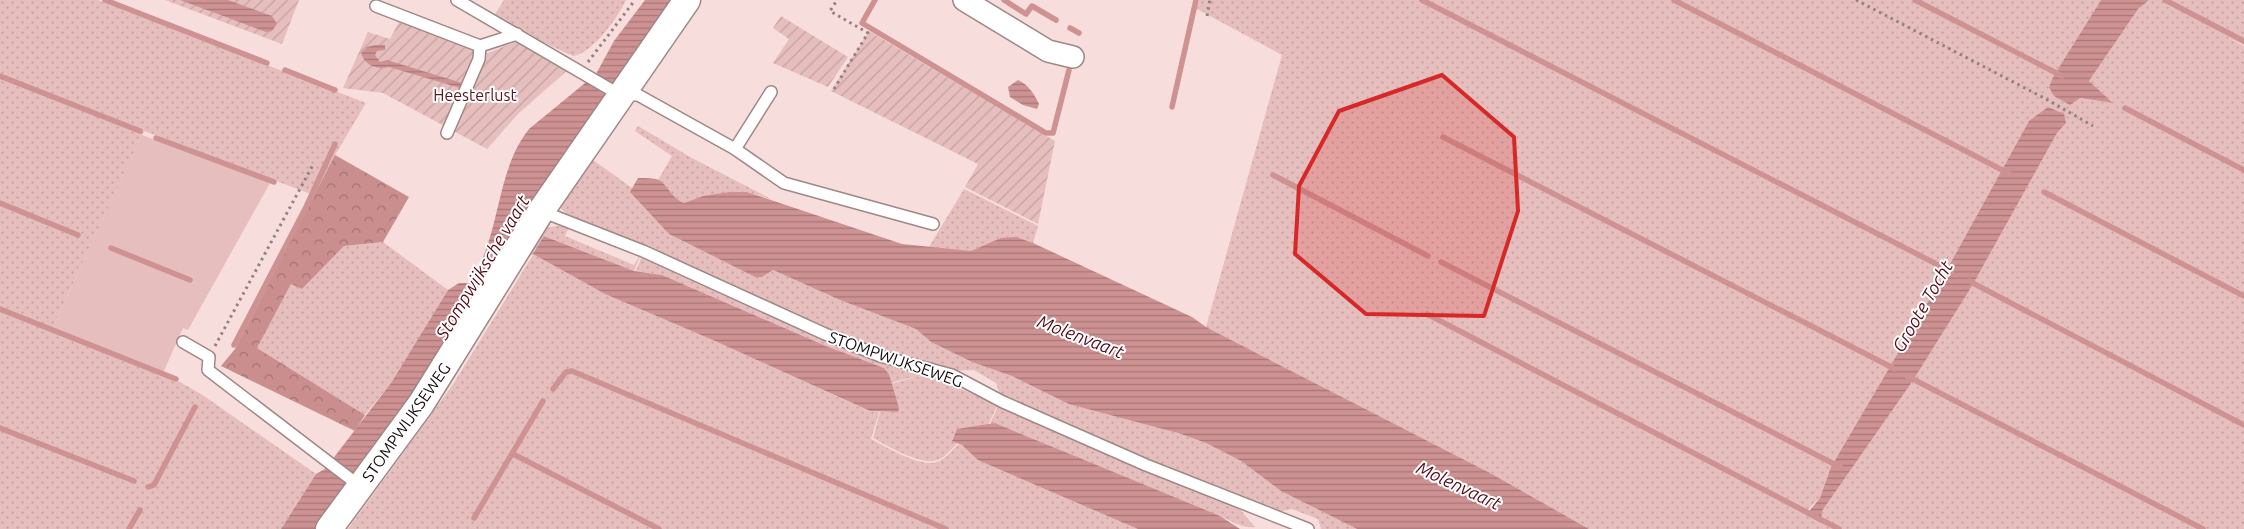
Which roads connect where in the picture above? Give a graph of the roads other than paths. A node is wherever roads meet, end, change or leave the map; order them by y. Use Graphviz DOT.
graph roads {
  1 [pos="457,0"];
  2 [pos="687,0"];
  3 [pos="964,0"];
  4 [pos="376,6"];
  5 [pos="517,34"];
  6 [pos="480,46"];
  7 [pos="1072,57"];
  8 [pos="771,92"];
  9 [pos="617,93"];
  10 [pos="447,133"];
  11 [pos="735,149"];
  12 [pos="541,211"];
  13 [pos="933,224"];
  14 [pos="183,342"];
  15 [pos="358,485"];
  16 [pos="329,529"];
  17 [pos="1308,529"];
  1 -- 5 [label="lane"];
  2 -- 9 [label="street, STOMPWIJKSEWEG"];
  3 -- 7 [label="street"];
  4 -- 6 [label="lane"];
  5 -- 6 [label="lane"];
  5 -- 9 [label="lane"];
  6 -- 10 [label="lane"];
  8 -- 11 [label="lane"];
  9 -- 11 [label="lane"];
  9 -- 12 [label="street, STOMPWIJKSEWEG"];
  11 -- 13 [label="lane"];
  12 -- 15 [label="street, STOMPWIJKSEWEG"];
  12 -- 17 [label="lane, STOMPWIJKSEWEG"];
  14 -- 15 [label="lane"];
  15 -- 16 [label="street, STOMPWIJKSEWEG"];
}
